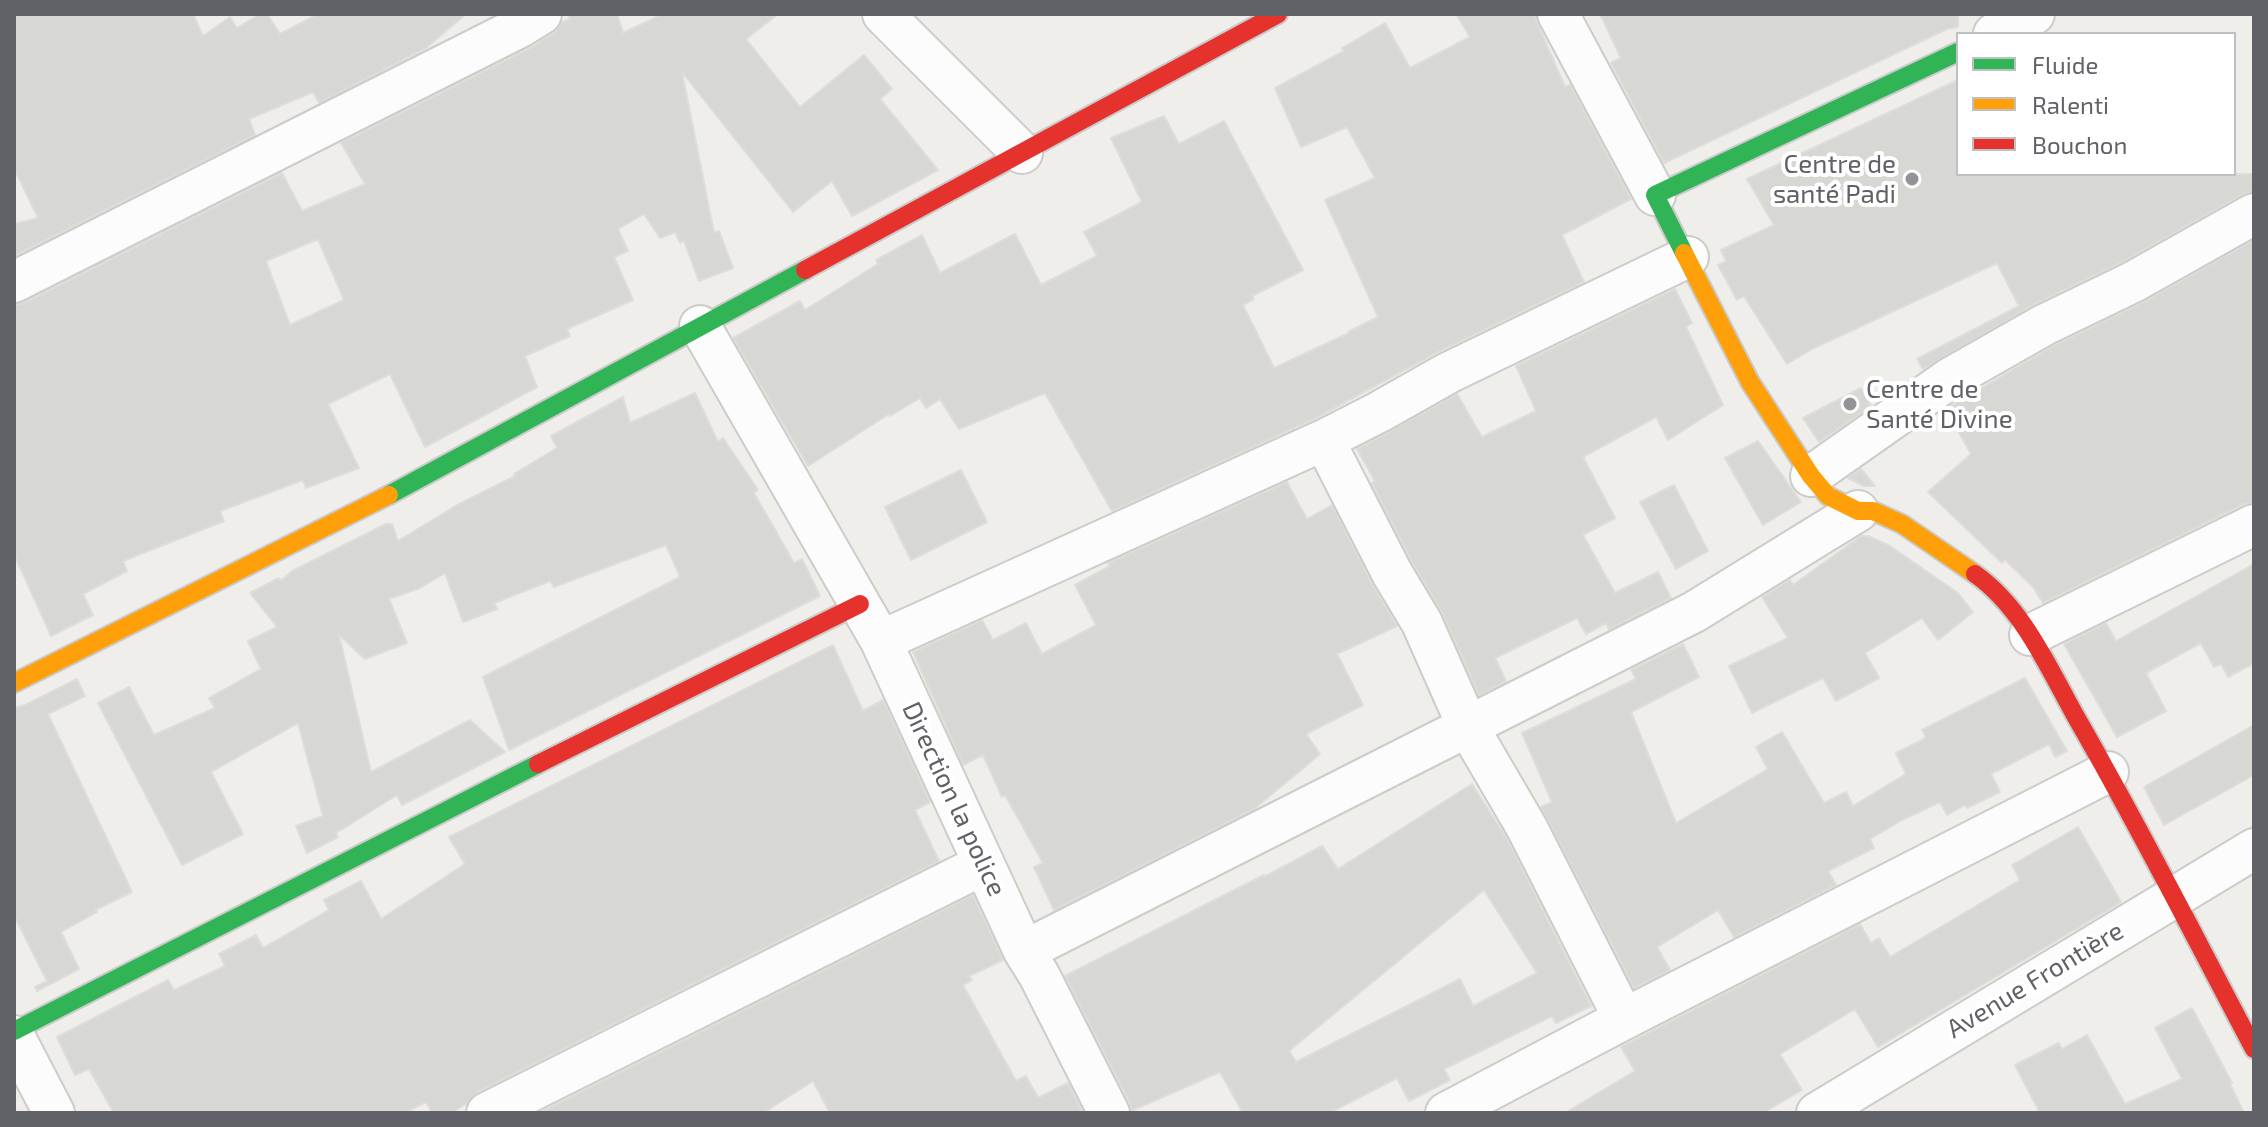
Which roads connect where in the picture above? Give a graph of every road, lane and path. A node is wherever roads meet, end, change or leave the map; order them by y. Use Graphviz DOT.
graph roads {
  1 [pos="541,14"];
  2 [pos="883,14"];
  3 [pos="1278,14"];
  4 [pos="1558,14"];
  5 [pos="2034,14"];
  6 [pos="1998,32"];
  7 [pos="1956,53"];
  8 [pos="1022,153"];
  9 [pos="1655,195"];
  10 [pos="2254,214"];
  11 [pos="1688,257"];
  12 [pos="14,282"];
  13 [pos="700,326"];
  14 [pos="1324,440"];
  15 [pos="1811,476"];
  16 [pos="1858,511"];
  17 [pos="2254,525"];
  18 [pos="860,604"];
  19 [pos="2030,635"];
  20 [pos="881,641"];
  21 [pos="14,683"];
  22 [pos="1468,727"];
  23 [pos="2108,772"];
  24 [pos="2254,849"];
  25 [pos="984,864"];
  26 [pos="2172,897"];
  27 [pos="1024,951"];
  28 [pos="1624,1019"];
  29 [pos="14,1033"];
  30 [pos="2254,1049"];
  31 [pos="54,1113"];
  32 [pos="487,1113"];
  33 [pos="1109,1113"];
  34 [pos="1446,1113"];
  35 [pos="1817,1113"];
  1 -- 12 [label="street"];
  2 -- 8 [label="street"];
  3 -- 8 [label="street"];
  4 -- 9 [label="street"];
  5 -- 6 [label="street"];
  7 -- 9 [label="street"];
  8 -- 13 [label="street"];
  9 -- 11 [label="street"];
  10 -- 15 [label="street"];
  11 -- 14 [label="street"];
  11 -- 15 [label="street"];
  13 -- 18 [label="street, Direction la police"];
  13 -- 21 [label="street"];
  14 -- 20 [label="street"];
  14 -- 22 [label="street"];
  15 -- 16 [label="street"];
  16 -- 19 [label="street"];
  16 -- 22 [label="street"];
  17 -- 19 [label="street"];
  18 -- 20 [label="street, Direction la police"];
  18 -- 29 [label="street"];
  19 -- 23 [label="street"];
  20 -- 25 [label="street, Direction la police"];
  22 -- 27 [label="street"];
  22 -- 28 [label="street"];
  23 -- 26 [label="street"];
  23 -- 28 [label="street"];
  24 -- 26 [label="street, Avenue Frontière"];
  25 -- 27 [label="street, Direction la police"];
  25 -- 32 [label="street"];
  26 -- 30 [label="street"];
  26 -- 35 [label="street, Avenue Frontière"];
  27 -- 33 [label="street, Direction la police"];
  28 -- 34 [label="street"];
  29 -- 31 [label="street"];
}
